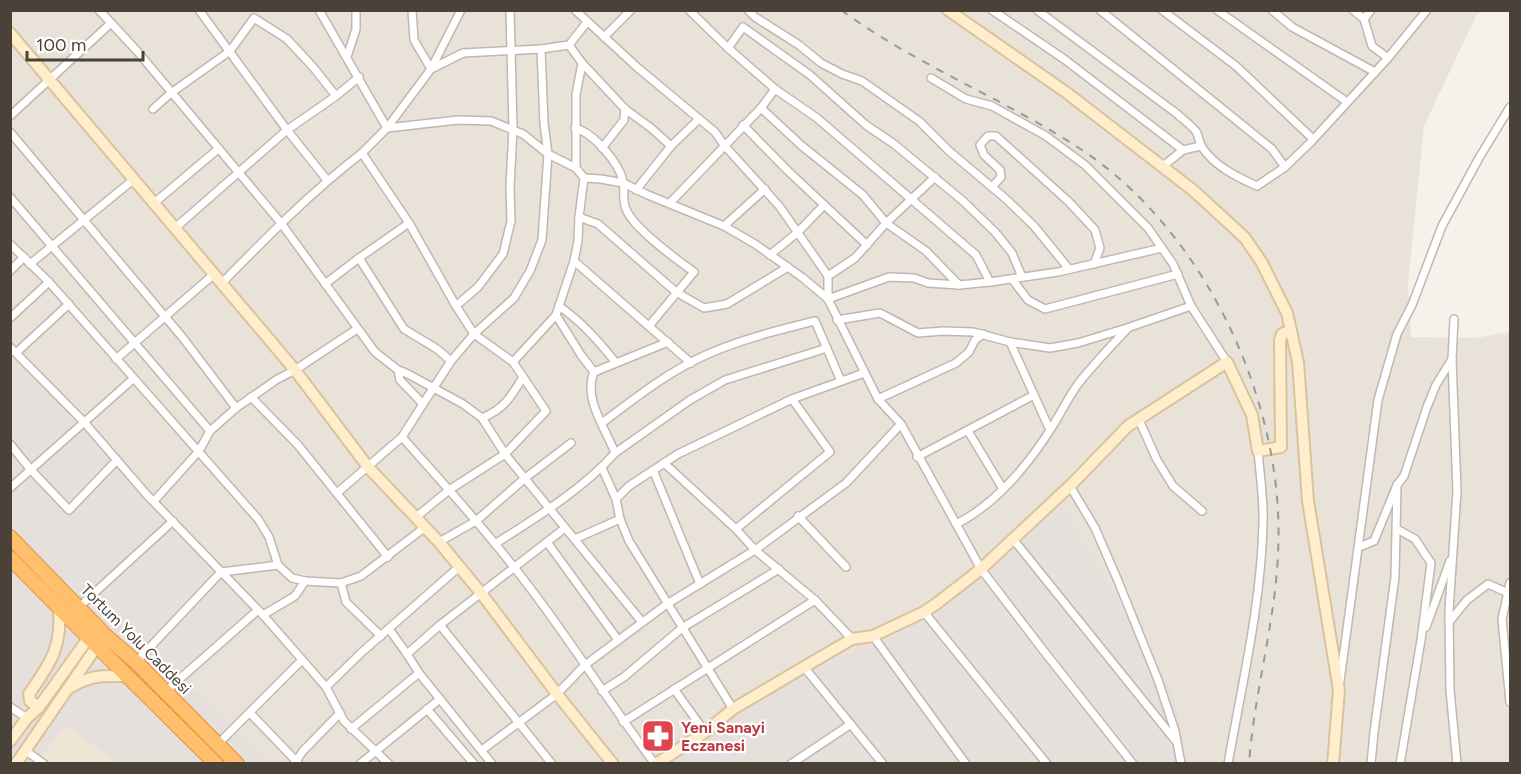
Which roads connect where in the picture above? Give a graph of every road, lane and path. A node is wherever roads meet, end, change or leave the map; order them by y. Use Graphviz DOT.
graph roads {
  1 [pos="99,10"];
  2 [pos="199,10"];
  3 [pos="356,10"];
  4 [pos="412,10"];
  5 [pos="461,10"];
  6 [pos="510,10"];
  7 [pos="575,10"];
  8 [pos="631,10"];
  9 [pos="690,10"];
  10 [pos="748,10"];
  11 [pos="948,10"];
  12 [pos="992,10"];
  13 [pos="1037,10"];
  14 [pos="1100,10"];
  15 [pos="1162,10"];
  16 [pos="1217,10"];
  17 [pos="1272,10"];
  18 [pos="1353,10"];
  19 [pos="1371,10"];
  20 [pos="1427,10"];
  21 [pos="319,11"];
  22 [pos="255,14"];
  23 [pos="1364,19"];
  24 [pos="587,22"];
  25 [pos="111,23"];
  26 [pos="10,33"];
  27 [pos="604,37"];
  28 [pos="569,45"];
  29 [pos="728,48"];
  30 [pos="541,49"];
  31 [pos="510,50"];
  32 [pos="230,51"];
  33 [pos="347,57"];
  34 [pos="1388,58"];
  35 [pos="582,63"];
  36 [pos="431,69"];
  37 [pos="1375,72"];
  38 [pos="358,76"];
  39 [pos="931,78"];
  40 [pos="51,81"];
  41 [pos="775,89"];
  42 [pos="171,93"];
  43 [pos="336,96"];
  44 [pos="1347,102"];
  45 [pos="1510,107"];
  46 [pos="761,108"];
  47 [pos="153,109"];
  48 [pos="625,109"];
  49 [pos="10,116"];
  50 [pos="699,119"];
  51 [pos="743,125"];
  52 [pos="387,128"];
  53 [pos="575,128"];
  54 [pos="513,129"];
  55 [pos="287,130"];
  56 [pos="10,132"];
  57 [pos="1313,139"];
  58 [pos="724,145"];
  59 [pos="671,146"];
  60 [pos="1201,146"];
  61 [pos="602,148"];
  62 [pos="219,149"];
  63 [pos="1183,150"];
  64 [pos="362,153"];
  65 [pos="548,154"];
  66 [pos="1162,167"];
  67 [pos="1285,167"];
  68 [pos="576,168"];
  69 [pos="237,172"];
  70 [pos="935,177"];
  71 [pos="584,178"];
  72 [pos="134,180"];
  73 [pos="327,180"];
  74 [pos="623,183"];
  75 [pos="992,187"];
  76 [pos="765,189"];
  77 [pos="636,190"];
  78 [pos="10,197"];
  79 [pos="911,200"];
  80 [pos="153,204"];
  81 [pos="670,204"];
  82 [pos="824,205"];
  83 [pos="579,217"];
  84 [pos="84,220"];
  85 [pos="281,223"];
  86 [pos="409,223"];
  87 [pos="886,223"];
  88 [pos="724,226"];
  89 [pos="174,229"];
  90 [pos="798,232"];
  91 [pos="10,244"];
  92 [pos="867,245"];
  93 [pos="53,246"];
  94 [pos="1162,248"];
  95 [pos="770,255"];
  96 [pos="24,257"];
  97 [pos="359,258"];
  98 [pos="574,261"];
  99 [pos="30,264"];
  100 [pos="1094,264"];
  101 [pos="788,267"];
  102 [pos="1069,269"];
  103 [pos="10,271"];
  104 [pos="213,274"];
  105 [pos="1178,274"];
  106 [pos="828,276"];
  107 [pos="1022,277"];
  108 [pos="1012,279"];
  109 [pos="49,282"];
  110 [pos="990,282"];
  111 [pos="221,284"];
  112 [pos="325,284"];
  113 [pos="960,285"];
  114 [pos="676,292"];
  115 [pos="828,299"];
  116 [pos="69,304"];
  117 [pos="456,306"];
  118 [pos="559,306"];
  119 [pos="1191,306"];
  120 [pos="555,315"];
  121 [pos="165,317"];
  122 [pos="10,318"];
  123 [pos="1454,319"];
  124 [pos="837,320"];
  125 [pos="649,326"];
  126 [pos="1127,328"];
  127 [pos="357,329"];
  128 [pos="1291,330"];
  129 [pos="474,334"];
  130 [pos="983,334"];
  131 [pos="668,342"];
  132 [pos="1010,342"];
  133 [pos="135,343"];
  134 [pos="827,348"];
  135 [pos="14,349"];
  136 [pos="116,359"];
  137 [pos="1452,359"];
  138 [pos="451,361"];
  139 [pos="513,362"];
  140 [pos="1227,362"];
  141 [pos="616,363"];
  142 [pos="692,363"];
  143 [pos="295,370"];
  144 [pos="398,370"];
  145 [pos="594,372"];
  146 [pos="864,373"];
  147 [pos="523,377"];
  148 [pos="133,379"];
  149 [pos="841,381"];
  150 [pos="434,389"];
  151 [pos="1034,395"];
  152 [pos="250,397"];
  153 [pos="792,399"];
  154 [pos="878,399"];
  155 [pos="423,404"];
  156 [pos="236,408"];
  157 [pos="482,418"];
  158 [pos="1139,420"];
  159 [pos="84,422"];
  160 [pos="602,423"];
  161 [pos="901,424"];
  162 [pos="1050,430"];
  163 [pos="210,431"];
  164 [pos="968,431"];
  165 [pos="402,437"];
  166 [pos="571,443"];
  167 [pos="10,444"];
  168 [pos="199,451"];
  169 [pos="1258,451"];
  170 [pos="615,453"];
  171 [pos="505,454"];
  172 [pos="917,457"];
  173 [pos="117,460"];
  174 [pos="664,463"];
  175 [pos="368,467"];
  176 [pos="602,468"];
  177 [pos="31,470"];
  178 [pos="653,470"];
  179 [pos="524,479"];
  180 [pos="1397,485"];
  181 [pos="1070,486"];
  182 [pos="10,488"];
  183 [pos="1003,489"];
  184 [pos="449,490"];
  185 [pos="337,493"];
  186 [pos="616,499"];
  187 [pos="153,501"];
  188 [pos="549,509"];
  189 [pos="1202,511"];
  190 [pos="798,516"];
  191 [pos="415,518"];
  192 [pos="620,519"];
  193 [pos="476,521"];
  194 [pos="173,522"];
  195 [pos="956,524"];
  196 [pos="424,528"];
  197 [pos="565,528"];
  198 [pos="736,529"];
  199 [pos="1397,529"];
  200 [pos="10,537"];
  201 [pos="575,539"];
  202 [pos="1013,539"];
  203 [pos="439,542"];
  204 [pos="547,542"];
  205 [pos="495,544"];
  206 [pos="1359,547"];
  207 [pos="755,550"];
  208 [pos="1453,553"];
  209 [pos="388,556"];
  210 [pos="10,558"];
  211 [pos="278,565"];
  212 [pos="459,567"];
  213 [pos="514,567"];
  214 [pos="846,567"];
  215 [pos="779,569"];
  216 [pos="981,569"];
  217 [pos="221,572"];
  218 [pos="305,581"];
  219 [pos="341,583"];
  220 [pos="1510,583"];
  221 [pos="700,584"];
  222 [pos="481,593"];
  223 [pos="1508,593"];
  224 [pos="815,600"];
  225 [pos="667,603"];
  226 [pos="80,606"];
  227 [pos="58,607"];
  228 [pos="924,612"];
  229 [pos="261,613"];
  230 [pos="642,622"];
  231 [pos="1449,622"];
  232 [pos="440,625"];
  233 [pos="682,628"];
  234 [pos="389,629"];
  235 [pos="381,636"];
  236 [pos="873,636"];
  237 [pos="98,637"];
  238 [pos="852,639"];
  239 [pos="618,640"];
  240 [pos="1421,640"];
  241 [pos="407,654"];
  242 [pos="302,660"];
  243 [pos="136,662"];
  244 [pos="585,665"];
  245 [pos="804,667"];
  246 [pos="708,669"];
  247 [pos="419,673"];
  248 [pos="128,676"];
  249 [pos="326,687"];
  250 [pos="674,689"];
  251 [pos="66,690"];
  252 [pos="1339,690"];
  253 [pos="602,691"];
  254 [pos="166,692"];
  255 [pos="556,694"];
  256 [pos="440,699"];
  257 [pos="1510,702"];
  258 [pos="10,707"];
  259 [pos="39,707"];
  260 [pos="427,709"];
  261 [pos="733,709"];
  262 [pos="250,713"];
  263 [pos="340,713"];
  264 [pos="27,718"];
  265 [pos="623,722"];
  266 [pos="518,723"];
  267 [pos="851,724"];
  268 [pos="351,729"];
  269 [pos="705,732"];
  270 [pos="10,741"];
  271 [pos="1177,742"];
  272 [pos="218,744"];
  273 [pos="25,750"];
  274 [pos="376,750"];
  275 [pos="482,750"];
  276 [pos="297,762"];
  277 [pos="16,764"];
  278 [pos="44,764"];
  279 [pos="216,764"];
  280 [pos="237,764"];
  281 [pos="360,764"];
  282 [pos="389,764"];
  283 [pos="474,764"];
  284 [pos="492,764"];
  285 [pos="552,764"];
  286 [pos="614,764"];
  287 [pos="656,764"];
  288 [pos="791,764"];
  289 [pos="883,764"];
  290 [pos="966,764"];
  291 [pos="1047,764"];
  292 [pos="1133,764"];
  293 [pos="1181,764"];
  294 [pos="1228,764"];
  295 [pos="1333,764"];
  296 [pos="1371,764"];
  297 [pos="1400,764"];
  298 [pos="1457,764"];
  1 -- 25 [label="street"];
  2 -- 32 [label="street"];
  3 -- 33 [label="street"];
  4 -- 36 [label="street"];
  5 -- 36 [label="street"];
  6 -- 31 [label="street"];
  7 -- 24 [label="street"];
  8 -- 27 [label="street"];
  9 -- 29 [label="street"];
  10 -- 75 [label="street"];
  11 -- 66 [label="street"];
  12 -- 63 [label="street"];
  13 -- 60 [label="street"];
  14 -- 67 [label="street"];
  15 -- 57 [label="street"];
  16 -- 44 [label="street"];
  17 -- 37 [label="street"];
  18 -- 23 [label="street"];
  19 -- 23 [label="street"];
  20 -- 34 [label="street"];
  21 -- 33 [label="street"];
  22 -- 32 [label="street"];
  22 -- 43 [label="street"];
  23 -- 34 [label="street"];
  24 -- 27 [label="street"];
  24 -- 28 [label="street"];
  25 -- 40 [label="street"];
  25 -- 42 [label="street"];
  26 -- 40 [label="street"];
  27 -- 50 [label="street"];
  28 -- 30 [label="street"];
  28 -- 35 [label="street"];
  29 -- 41 [label="street"];
  29 -- 70 [label="street"];
  30 -- 31 [label="street"];
  30 -- 65 [label="street"];
  31 -- 36 [label="street"];
  31 -- 54 [label="street"];
  32 -- 42 [label="street"];
  32 -- 55 [label="street"];
  33 -- 38 [label="street"];
  34 -- 37 [label="street"];
  35 -- 48 [label="street"];
  35 -- 53 [label="street"];
  36 -- 52 [label="street"];
  37 -- 44 [label="street"];
  38 -- 43 [label="street"];
  38 -- 52 [label="street"];
  39 -- 94 [label="street"];
  40 -- 49 [label="street"];
  40 -- 72 [label="street"];
  41 -- 46 [label="street"];
  41 -- 79 [label="street"];
  42 -- 47 [label="street"];
  42 -- 62 [label="street"];
  43 -- 55 [label="street"];
  44 -- 57 [label="street"];
  45 -- 206 [label="street"];
  46 -- 51 [label="street"];
  46 -- 87 [label="street"];
  48 -- 59 [label="street"];
  48 -- 61 [label="street"];
  50 -- 58 [label="street"];
  50 -- 59 [label="street"];
  51 -- 58 [label="street"];
  51 -- 82 [label="street"];
  52 -- 54 [label="street"];
  52 -- 64 [label="street"];
  53 -- 61 [label="street"];
  53 -- 68 [label="street"];
  54 -- 65 [label="street"];
  54 -- 117 [label="street"];
  55 -- 69 [label="street"];
  55 -- 73 [label="street"];
  56 -- 84 [label="street"];
  57 -- 67 [label="street"];
  58 -- 76 [label="street"];
  58 -- 81 [label="street"];
  59 -- 77 [label="street"];
  60 -- 63 [label="street"];
  60 -- 67 [label="street"];
  61 -- 74 [label="street"];
  62 -- 69 [label="street"];
  62 -- 80 [label="street"];
  63 -- 66 [label="street"];
  64 -- 73 [label="street"];
  64 -- 86 [label="street"];
  65 -- 68 [label="street"];
  65 -- 129 [label="street"];
  66 -- 128 [label="street"];
  68 -- 71 [label="street"];
  69 -- 85 [label="street"];
  69 -- 89 [label="street"];
  70 -- 79 [label="street"];
  70 -- 107 [label="street"];
  71 -- 74 [label="street"];
  71 -- 83 [label="street"];
  72 -- 80 [label="street"];
  72 -- 84 [label="street"];
  73 -- 85 [label="street"];
  74 -- 77 [label="street"];
  74 -- 114 [label="street"];
  75 -- 100 [label="street"];
  75 -- 102 [label="street"];
  76 -- 88 [label="street"];
  76 -- 90 [label="street"];
  77 -- 81 [label="street"];
  78 -- 93 [label="street"];
  79 -- 87 [label="street"];
  79 -- 110 [label="street"];
  80 -- 89 [label="street"];
  81 -- 88 [label="street"];
  82 -- 90 [label="street"];
  82 -- 92 [label="street"];
  83 -- 98 [label="street"];
  83 -- 114 [label="street"];
  84 -- 93 [label="street"];
  84 -- 121 [label="street"];
  85 -- 111 [label="street"];
  85 -- 112 [label="street"];
  86 -- 97 [label="street"];
  86 -- 117 [label="street"];
  87 -- 92 [label="street"];
  87 -- 113 [label="street"];
  88 -- 95 [label="street"];
  89 -- 104 [label="street"];
  90 -- 95 [label="street"];
  90 -- 106 [label="street"];
  91 -- 96 [label="street"];
  92 -- 106 [label="street"];
  93 -- 99 [label="street"];
  93 -- 133 [label="street"];
  94 -- 100 [label="street"];
  94 -- 105 [label="street"];
  95 -- 101 [label="street"];
  96 -- 99 [label="street"];
  96 -- 103 [label="street"];
  97 -- 112 [label="street"];
  97 -- 138 [label="street"];
  98 -- 118 [label="street"];
  98 -- 125 [label="street"];
  99 -- 109 [label="street"];
  100 -- 102 [label="street"];
  101 -- 114 [label="street"];
  101 -- 115 [label="street"];
  102 -- 107 [label="street"];
  104 -- 111 [label="street"];
  104 -- 121 [label="street"];
  105 -- 108 [label="street"];
  105 -- 119 [label="street"];
  106 -- 115 [label="street"];
  107 -- 108 [label="street"];
  108 -- 110 [label="street"];
  109 -- 116 [label="street"];
  109 -- 122 [label="street"];
  110 -- 113 [label="street"];
  111 -- 143 [label="street"];
  112 -- 127 [label="street"];
  113 -- 115 [label="street"];
  114 -- 125 [label="street"];
  115 -- 124 [label="street"];
  116 -- 135 [label="street"];
  116 -- 136 [label="street"];
  117 -- 129 [label="street"];
  118 -- 120 [label="street"];
  118 -- 141 [label="street"];
  119 -- 126 [label="street"];
  119 -- 140 [label="street"];
  120 -- 139 [label="street"];
  120 -- 145 [label="street"];
  121 -- 133 [label="street"];
  121 -- 156 [label="street"];
  123 -- 137 [label="street"];
  124 -- 130 [label="street"];
  124 -- 146 [label="street"];
  125 -- 131 [label="street"];
  126 -- 132 [label="street"];
  126 -- 162 [label="street"];
  127 -- 143 [label="street"];
  127 -- 144 [label="street"];
  128 -- 169 [label="street"];
  128 -- 252 [label="street"];
  129 -- 138 [label="street"];
  129 -- 139 [label="street"];
  130 -- 132 [label="street"];
  130 -- 154 [label="street"];
  131 -- 141 [label="street"];
  131 -- 142 [label="street"];
  132 -- 151 [label="street"];
  133 -- 136 [label="street"];
  133 -- 163 [label="street"];
  134 -- 142 [label="street"];
  134 -- 149 [label="street"];
  134 -- 170 [label="street"];
  135 -- 159 [label="street"];
  136 -- 148 [label="street"];
  137 -- 180 [label="street"];
  137 -- 208 [label="street"];
  138 -- 150 [label="street"];
  139 -- 147 [label="street"];
  140 -- 158 [label="street"];
  140 -- 169 [label="street"];
  141 -- 145 [label="street"];
  142 -- 160 [label="street"];
  143 -- 152 [label="street"];
  143 -- 175 [label="street"];
  144 -- 150 [label="street"];
  144 -- 155 [label="street"];
  145 -- 160 [label="street"];
  146 -- 149 [label="street"];
  146 -- 154 [label="street"];
  147 -- 157 [label="street"];
  147 -- 171 [label="street"];
  148 -- 159 [label="street"];
  148 -- 168 [label="street"];
  149 -- 153 [label="street"];
  150 -- 155 [label="street"];
  150 -- 157 [label="street"];
  151 -- 162 [label="street"];
  151 -- 164 [label="street"];
  152 -- 156 [label="street"];
  152 -- 185 [label="street"];
  153 -- 174 [label="street"];
  153 -- 198 [label="street"];
  154 -- 161 [label="street"];
  155 -- 165 [label="street"];
  156 -- 163 [label="street"];
  157 -- 171 [label="street"];
  158 -- 181 [label="street"];
  158 -- 189 [label="street"];
  159 -- 173 [label="street"];
  159 -- 177 [label="street"];
  160 -- 170 [label="street"];
  161 -- 172 [label="street"];
  161 -- 190 [label="street"];
  162 -- 183 [label="street"];
  163 -- 168 [label="street"];
  164 -- 172 [label="street"];
  164 -- 183 [label="street"];
  165 -- 175 [label="street"];
  165 -- 184 [label="street"];
  166 -- 179 [label="street"];
  167 -- 177 [label="street"];
  168 -- 187 [label="street"];
  168 -- 211 [label="street"];
  169 -- 294 [label="street"];
  170 -- 176 [label="street"];
  171 -- 179 [label="street"];
  171 -- 184 [label="street"];
  172 -- 195 [label="street"];
  173 -- 177 [label="street"];
  173 -- 187 [label="street"];
  174 -- 178 [label="street"];
  174 -- 198 [label="street"];
  175 -- 185 [label="street"];
  175 -- 191 [label="street"];
  176 -- 186 [label="street"];
  176 -- 188 [label="street"];
  177 -- 182 [label="street"];
  178 -- 186 [label="street"];
  178 -- 221 [label="street"];
  179 -- 188 [label="street"];
  179 -- 193 [label="street"];
  180 -- 199 [label="street"];
  180 -- 206 [label="street"];
  181 -- 202 [label="street"];
  181 -- 271 [label="street"];
  183 -- 195 [label="street"];
  184 -- 191 [label="street"];
  184 -- 193 [label="street"];
  185 -- 209 [label="street"];
  186 -- 192 [label="street"];
  187 -- 194 [label="street"];
  188 -- 197 [label="street"];
  188 -- 205 [label="street"];
  190 -- 207 [label="street"];
  190 -- 214 [label="street"];
  191 -- 196 [label="street"];
  192 -- 201 [label="street"];
  192 -- 225 [label="street"];
  193 -- 203 [label="street"];
  193 -- 205 [label="street"];
  194 -- 217 [label="street"];
  194 -- 226 [label="street"];
  195 -- 216 [label="street"];
  196 -- 203 [label="street"];
  196 -- 209 [label="street"];
  197 -- 201 [label="street"];
  197 -- 204 [label="street"];
  198 -- 207 [label="street"];
  199 -- 240 [label="street"];
  199 -- 296 [label="street"];
  200 -- 226 [label="highway, Tortum Yolu Caddesi"];
  201 -- 230 [label="street"];
  202 -- 216 [label="street"];
  202 -- 271 [label="street"];
  203 -- 212 [label="street"];
  204 -- 213 [label="street"];
  204 -- 239 [label="street"];
  205 -- 213 [label="street"];
  206 -- 252 [label="street"];
  207 -- 215 [label="street"];
  207 -- 221 [label="street"];
  208 -- 231 [label="street"];
  208 -- 240 [label="street"];
  209 -- 219 [label="street"];
  210 -- 227 [label="highway, Tortum Yolu Caddesi"];
  211 -- 217 [label="street"];
  211 -- 218 [label="street"];
  212 -- 222 [label="street"];
  212 -- 234 [label="street"];
  213 -- 222 [label="street"];
  213 -- 244 [label="street"];
  215 -- 224 [label="street"];
  215 -- 233 [label="street"];
  216 -- 228 [label="street"];
  216 -- 292 [label="street"];
  217 -- 229 [label="street"];
  217 -- 243 [label="street"];
  218 -- 219 [label="street"];
  218 -- 229 [label="street"];
  219 -- 235 [label="street"];
  220 -- 223 [label="street"];
  221 -- 225 [label="street"];
  222 -- 232 [label="street"];
  222 -- 255 [label="street"];
  223 -- 231 [label="street"];
  223 -- 257 [label="street"];
  224 -- 238 [label="street"];
  224 -- 246 [label="street"];
  225 -- 230 [label="street"];
  225 -- 233 [label="street"];
  226 -- 237 [label="highway, Tortum Yolu Caddesi"];
  227 -- 237 [label="highway, Tortum Yolu Caddesi"];
  227 -- 259 [label="street"];
  228 -- 236 [label="street"];
  228 -- 291 [label="street"];
  229 -- 242 [label="street"];
  229 -- 254 [label="street"];
  230 -- 239 [label="street"];
  231 -- 298 [label="street"];
  232 -- 241 [label="street"];
  232 -- 266 [label="street"];
  233 -- 246 [label="street"];
  233 -- 253 [label="street"];
  234 -- 235 [label="street"];
  234 -- 241 [label="street"];
  235 -- 249 [label="street"];
  236 -- 238 [label="street"];
  236 -- 290 [label="street"];
  237 -- 243 [label="highway, Tortum Yolu Caddesi"];
  237 -- 248 [label="highway, Tortum Yolu Caddesi"];
  237 -- 251 [label="street"];
  237 -- 259 [label="street"];
  238 -- 245 [label="street"];
  239 -- 244 [label="street"];
  240 -- 297 [label="street"];
  241 -- 247 [label="street"];
  242 -- 249 [label="street"];
  242 -- 262 [label="street"];
  243 -- 254 [label="highway, Tortum Yolu Caddesi"];
  244 -- 253 [label="street"];
  244 -- 255 [label="street"];
  245 -- 261 [label="street"];
  245 -- 267 [label="street"];
  246 -- 250 [label="street"];
  246 -- 261 [label="street"];
  247 -- 256 [label="street"];
  247 -- 268 [label="street"];
  248 -- 251 [label="street"];
  248 -- 279 [label="highway, Tortum Yolu Caddesi"];
  249 -- 263 [label="street"];
  250 -- 265 [label="street"];
  250 -- 269 [label="street"];
  251 -- 273 [label="street"];
  252 -- 295 [label="street"];
  253 -- 265 [label="street"];
  254 -- 272 [label="highway, Tortum Yolu Caddesi"];
  255 -- 266 [label="street"];
  255 -- 286 [label="street"];
  256 -- 260 [label="street"];
  256 -- 275 [label="street"];
  258 -- 264 [label="street"];
  259 -- 264 [label="street"];
  260 -- 274 [label="street"];
  260 -- 283 [label="street"];
  261 -- 269 [label="street"];
  262 -- 272 [label="street"];
  262 -- 276 [label="street"];
  263 -- 268 [label="street"];
  263 -- 276 [label="street"];
  264 -- 270 [label="street"];
  265 -- 287 [label="street"];
  266 -- 275 [label="street"];
  266 -- 285 [label="street"];
  267 -- 288 [label="street"];
  267 -- 289 [label="street"];
  268 -- 274 [label="street"];
  269 -- 287 [label="street"];
  271 -- 293 [label="street"];
  272 -- 280 [label="highway, Tortum Yolu Caddesi"];
  273 -- 277 [label="street"];
  273 -- 278 [label="street"];
  274 -- 281 [label="street"];
  274 -- 282 [label="street"];
  275 -- 284 [label="street"];
}
